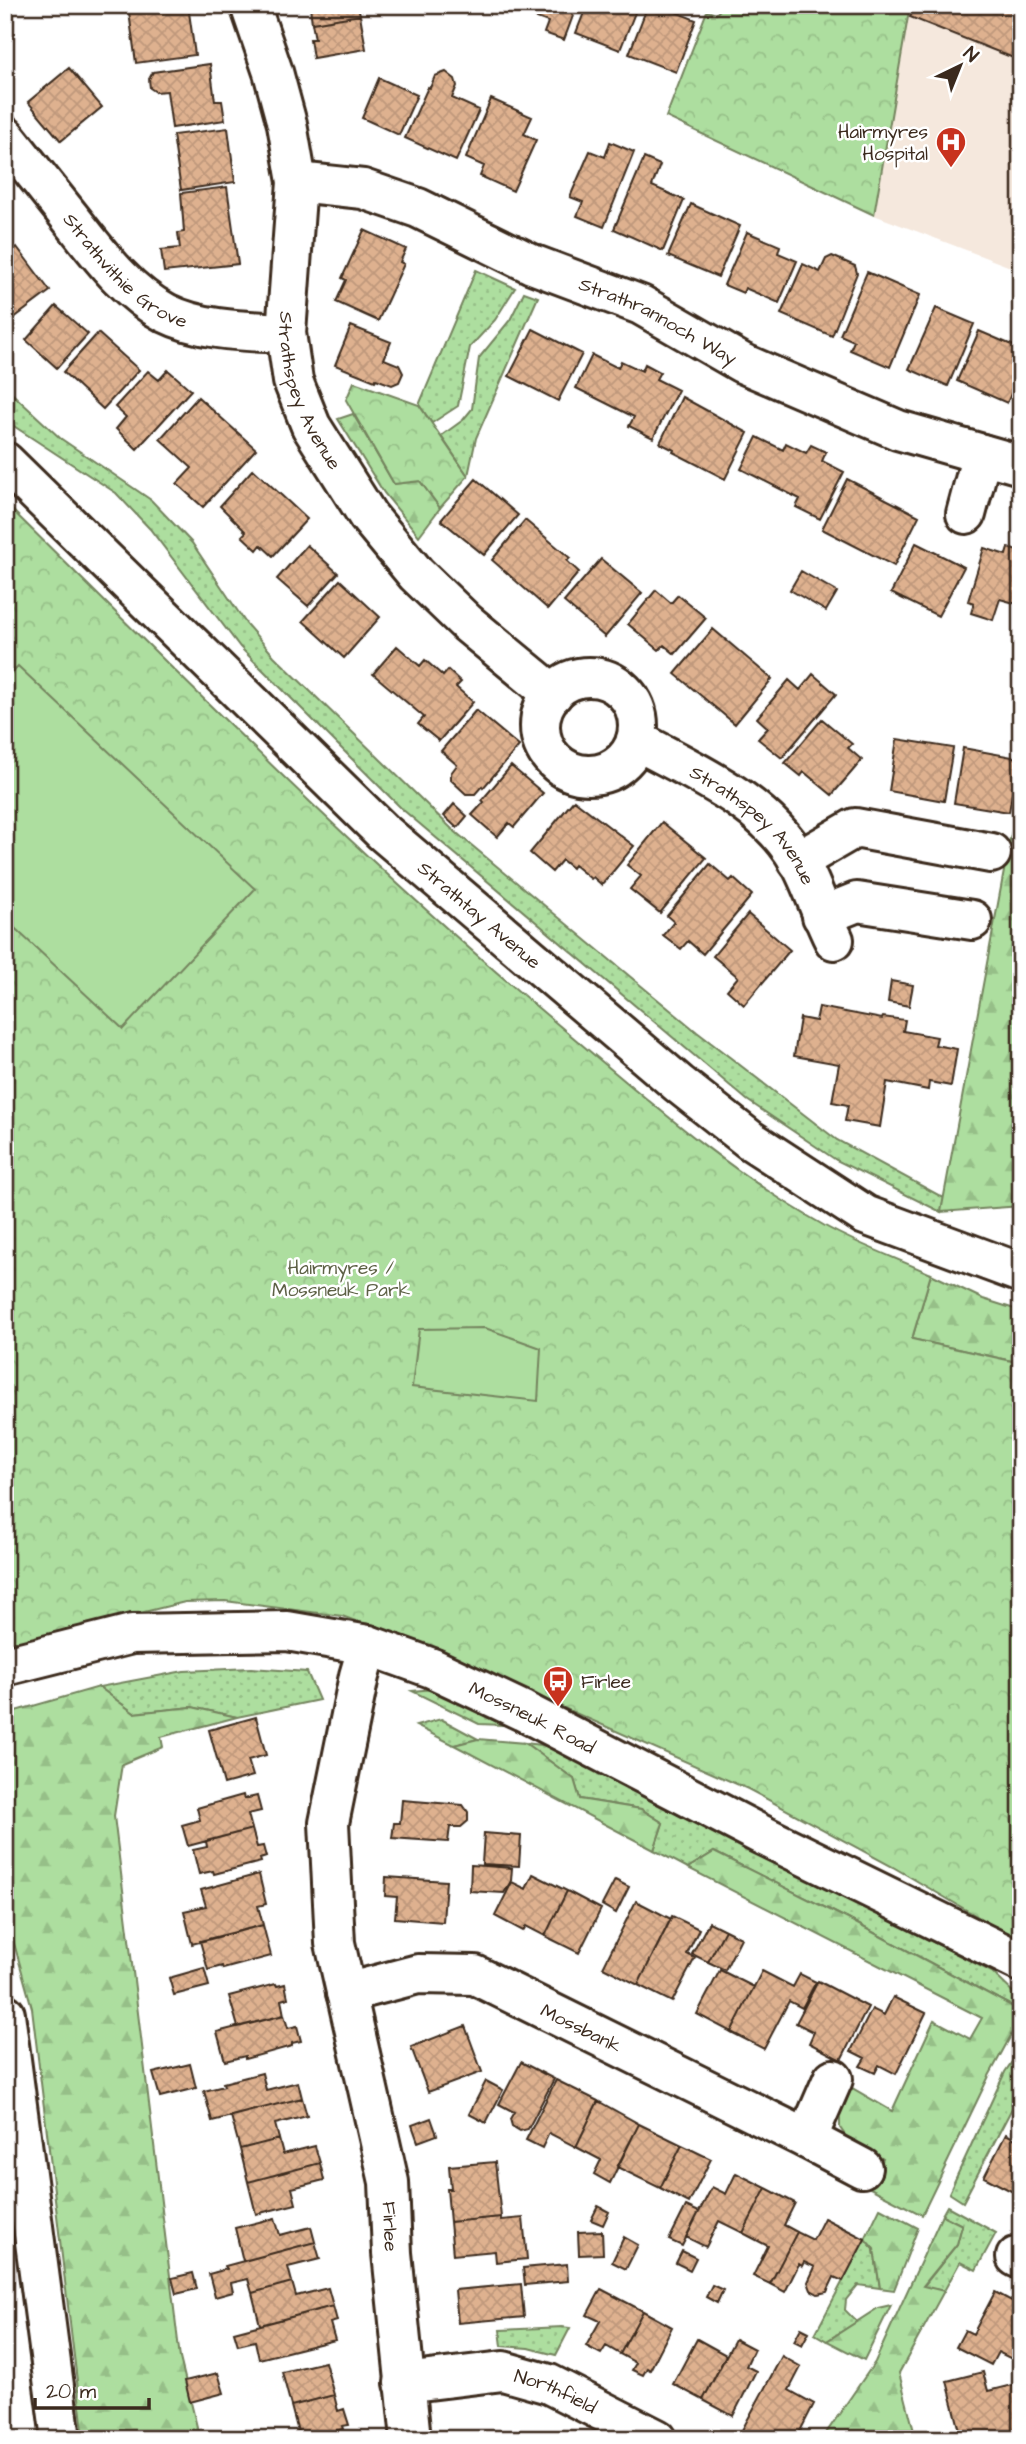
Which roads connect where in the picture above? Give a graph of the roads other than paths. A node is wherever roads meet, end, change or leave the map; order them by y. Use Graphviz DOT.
graph roads {
  1 [pos="250,5"];
  2 [pos="5,136"];
  3 [pos="297,183"];
  4 [pos="286,333"];
  5 [pos="982,454"];
  6 [pos="5,463"];
  7 [pos="1021,465"];
  8 [pos="966,513"];
  9 [pos="552,694"];
  10 [pos="636,740"];
  11 [pos="991,853"];
  12 [pos="798,861"];
  13 [pos="972,920"];
  14 [pos="1021,1273"];
  15 [pos="368,1645"];
  16 [pos="5,1666"];
  17 [pos="1021,1962"];
  18 [pos="346,1993"];
  19 [pos="5,2014"];
  20 [pos="833,2079"];
  21 [pos="807,2139"];
  22 [pos="862,2168"];
  23 [pos="404,2383"];
  24 [pos="61,2439"];
  25 [pos="411,2439"];
  26 [pos="657,2439"];
  1 -- 3 [label="street, Strathspey Avenue"];
  2 -- 4 [label="street, Strathvithie Grove"];
  3 -- 4 [label="street, Strathspey Avenue"];
  3 -- 5 [label="street, Strathrannoch Way"];
  4 -- 9 [label="street, Strathspey Avenue"];
  5 -- 7 [label="street, Strathrannoch Way"];
  5 -- 8 [label="street"];
  6 -- 14 [label="street, Strathtay Avenue"];
  9 -- 10 [label="street"];
  9 -- 10 [label="street"];
  10 -- 12 [label="street, Strathspey Avenue"];
  11 -- 12 [label="street"];
  12 -- 13 [label="street, Strathspey Avenue"];
  15 -- 16 [label="street, Mossneuk Road"];
  15 -- 17 [label="street, Mossneuk Road"];
  15 -- 18 [label="street, Firlee"];
  18 -- 21 [label="street, Mossbank"];
  18 -- 23 [label="street, Firlee"];
  19 -- 24 [label="street"];
  20 -- 21 [label="street"];
  21 -- 22 [label="street, Mossbank"];
  23 -- 25 [label="street, Firlee"];
  23 -- 26 [label="street, Northfield"];
}
